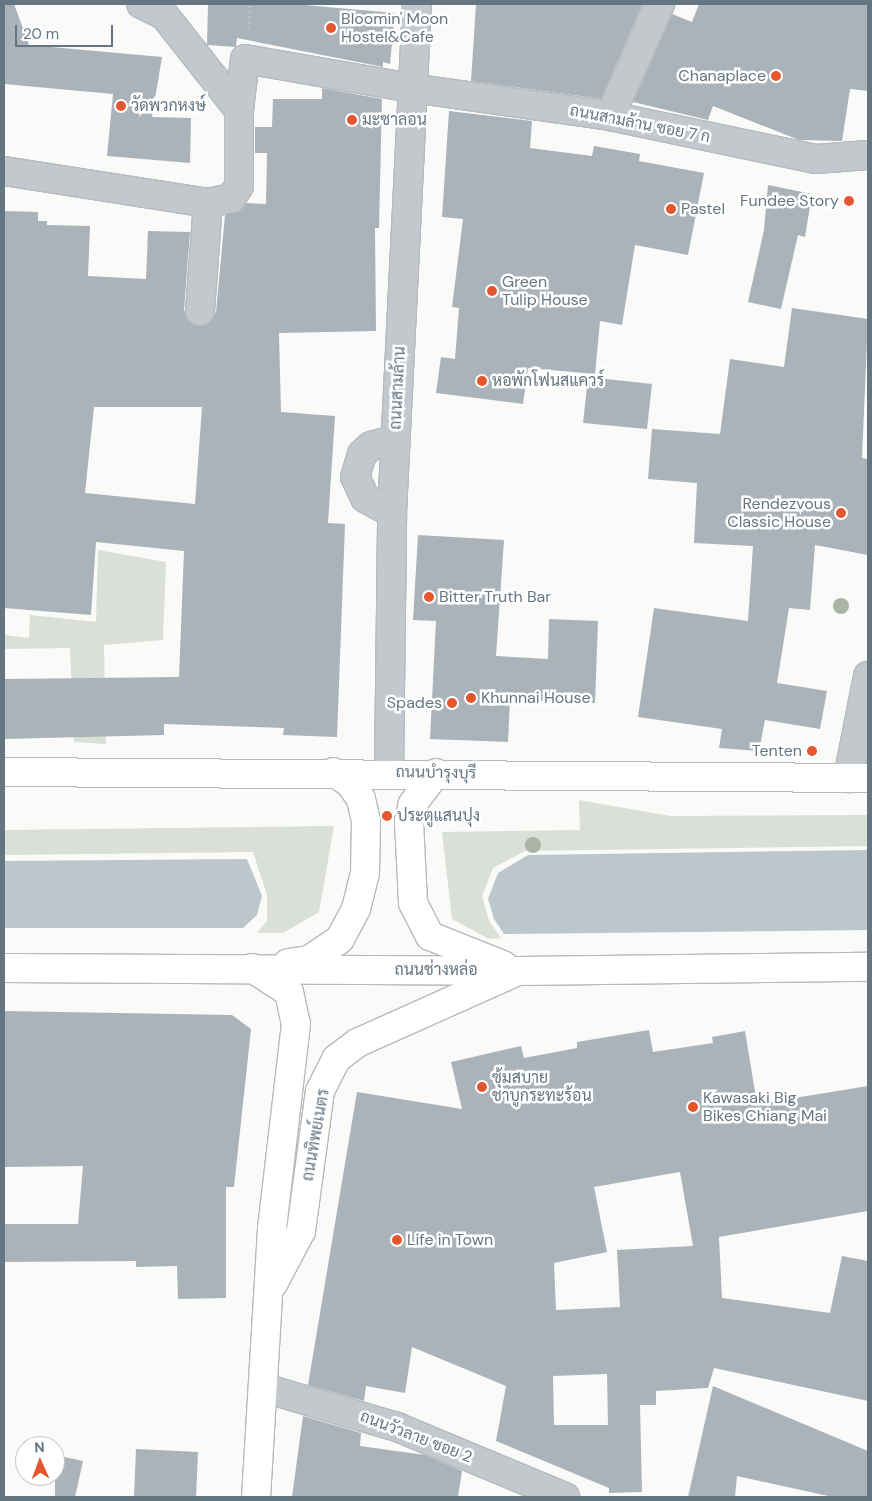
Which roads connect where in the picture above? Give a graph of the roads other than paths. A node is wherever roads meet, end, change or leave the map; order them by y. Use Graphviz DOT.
graph roads {
  1 [pos="141,4"];
  2 [pos="417,4"];
  3 [pos="660,4"];
  4 [pos="411,88"];
  5 [pos="239,110"];
  6 [pos="610,116"];
  7 [pos="868,156"];
  8 [pos="4,171"];
  9 [pos="208,203"];
  10 [pos="200,311"];
  11 [pos="396,439"];
  12 [pos="392,513"];
  13 [pos="868,676"];
  14 [pos="4,772"];
  15 [pos="333,772"];
  16 [pos="389,772"];
  17 [pos="436,773"];
  18 [pos="858,778"];
  19 [pos="868,967"];
  20 [pos="4,968"];
  21 [pos="252,968"];
  22 [pos="519,971"];
  23 [pos="270,1290"];
  24 [pos="264,1388"];
  25 [pos="256,1497"];
  26 [pos="565,1497"];
  1 -- 5 [label="street"];
  2 -- 4 [label="street, ถนนสามล้าน"];
  3 -- 6 [label="street"];
  4 -- 5 [label="street, ถนนสามล้าน ซอย 7 ก"];
  4 -- 6 [label="street, ถนนสามล้าน ซอย 7 ก"];
  4 -- 11 [label="street, ถนนสามล้าน"];
  5 -- 9 [label="street"];
  6 -- 7 [label="street, ถนนสามล้าน ซอย 7 ก"];
  8 -- 9 [label="street"];
  9 -- 10 [label="street"];
  11 -- 12 [label="street, ถนนสามล้าน"];
  11 -- 12 [label="street"];
  12 -- 16 [label="street, ถนนสามล้าน"];
  13 -- 18 [label="street"];
  14 -- 15 [label="main road, ถนนบำรุงบุรี"];
  15 -- 16 [label="main road, ถนนบำรุงบุรี"];
  15 -- 21 [label="main road"];
  16 -- 17 [label="main road, ถนนบำรุงบุรี"];
  17 -- 18 [label="main road, ถนนบำรุงบุรี"];
  17 -- 22 [label="main road"];
  19 -- 22 [label="main road, ถนนช่างหล่อ"];
  20 -- 21 [label="main road, ถนนช่างหล่อ"];
  21 -- 22 [label="main road, ถนนช่างหล่อ"];
  21 -- 23 [label="main road, ถนนทิพย์เนตร"];
  22 -- 23 [label="main road, ถนนทิพย์เนตร"];
  23 -- 24 [label="main road, ถนนทิพย์เนตร"];
  24 -- 25 [label="main road, ถนนทิพย์เนตร"];
  24 -- 26 [label="street, ถนนวัวลาย ซอย 2"];
}
